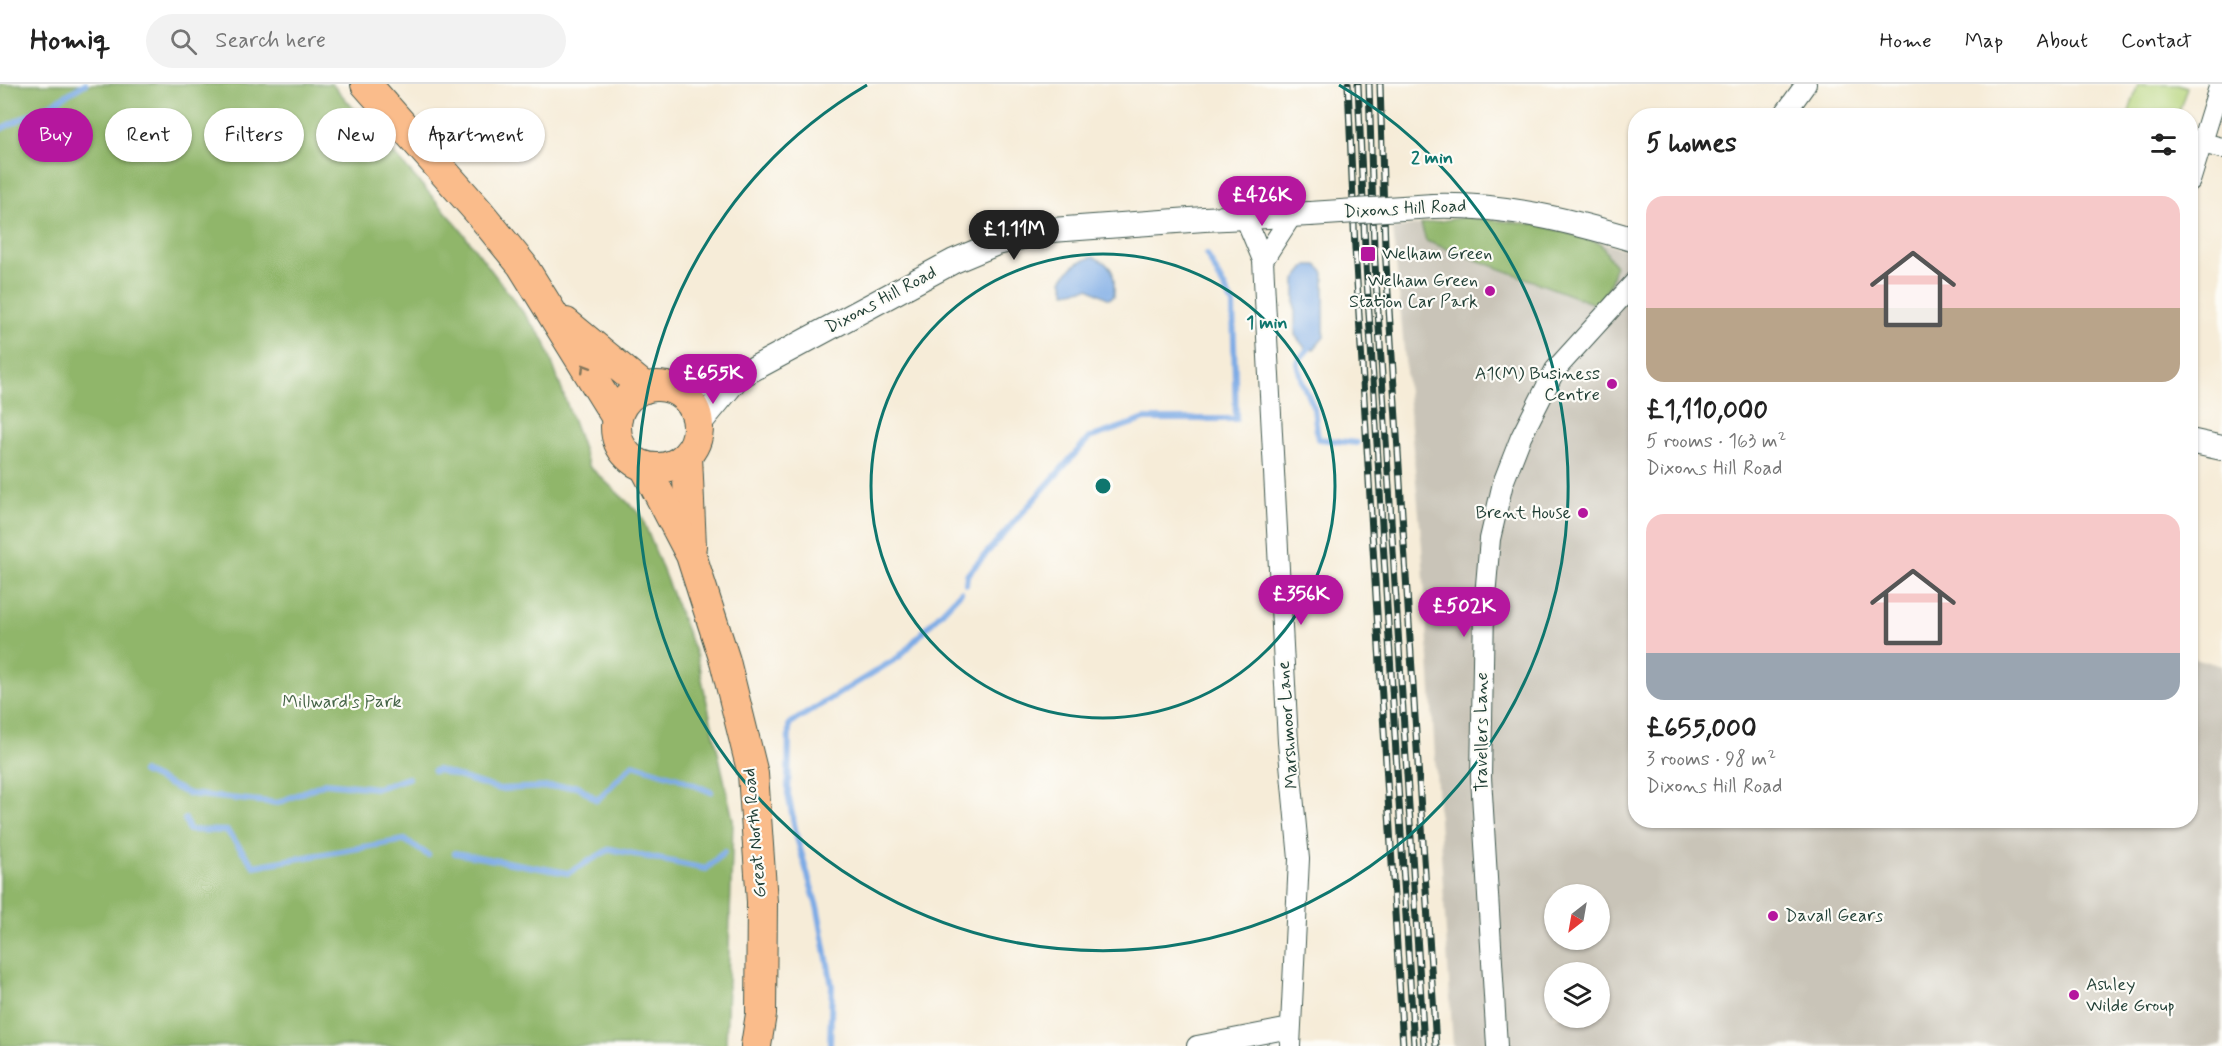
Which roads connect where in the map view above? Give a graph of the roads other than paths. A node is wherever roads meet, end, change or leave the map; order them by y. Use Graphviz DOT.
graph roads {
  1 [pos="366,84"];
  2 [pos="1806,84"];
  3 [pos="2220,84"];
  4 [pos="1789,108"];
  5 [pos="2202,143"];
  6 [pos="2222,148"];
  7 [pos="2198,155"];
  8 [pos="1301,214"];
  9 [pos="1245,217"];
  10 [pos="1628,238"];
  11 [pos="1263,260"];
  12 [pos="1628,290"];
  13 [pos="546,306"];
  14 [pos="738,377"];
  15 [pos="645,388"];
  16 [pos="677,391"];
  17 [pos="617,418"];
  18 [pos="699,424"];
  19 [pos="2198,443"];
  20 [pos="2222,448"];
  21 [pos="687,456"];
  22 [pos="645,467"];
  23 [pos="691,555"];
  24 [pos="1290,1037"];
  25 [pos="756,1046"];
  26 [pos="1198,1046"];
  27 [pos="1497,1046"];
  1 -- 13 [label="main road"];
  2 -- 4 [label="street"];
  3 -- 5 [label="street"];
  5 -- 6 [label="street"];
  5 -- 7 [label="street"];
  8 -- 9 [label="street, Dixons Hill Road"];
  8 -- 10 [label="street, Dixons Hill Road, bridge"];
  8 -- 11 [label="street"];
  9 -- 11 [label="street, Marshmoor Lane"];
  9 -- 14 [label="street, Dixons Hill Road"];
  11 -- 24 [label="street, Marshmoor Lane"];
  12 -- 27 [label="street, Travellers Lane"];
  13 -- 15 [label="main road"];
  17 -- 13 [label="main road, one-way"];
  14 -- 16 [label="street, Dixons Hill Road"];
  14 -- 18 [label="street, Dixons Hill Road"];
  15 -- 16 [label="main road"];
  15 -- 17 [label="main road"];
  16 -- 18 [label="main road"];
  17 -- 22 [label="main road"];
  18 -- 21 [label="main road"];
  19 -- 20 [label="street"];
  21 -- 22 [label="main road"];
  21 -- 23 [label="main road, Great North Road"];
  22 -- 23 [label="main road, Great North Road"];
  23 -- 25 [label="main road, Great North Road"];
  24 -- 26 [label="street"];
}
